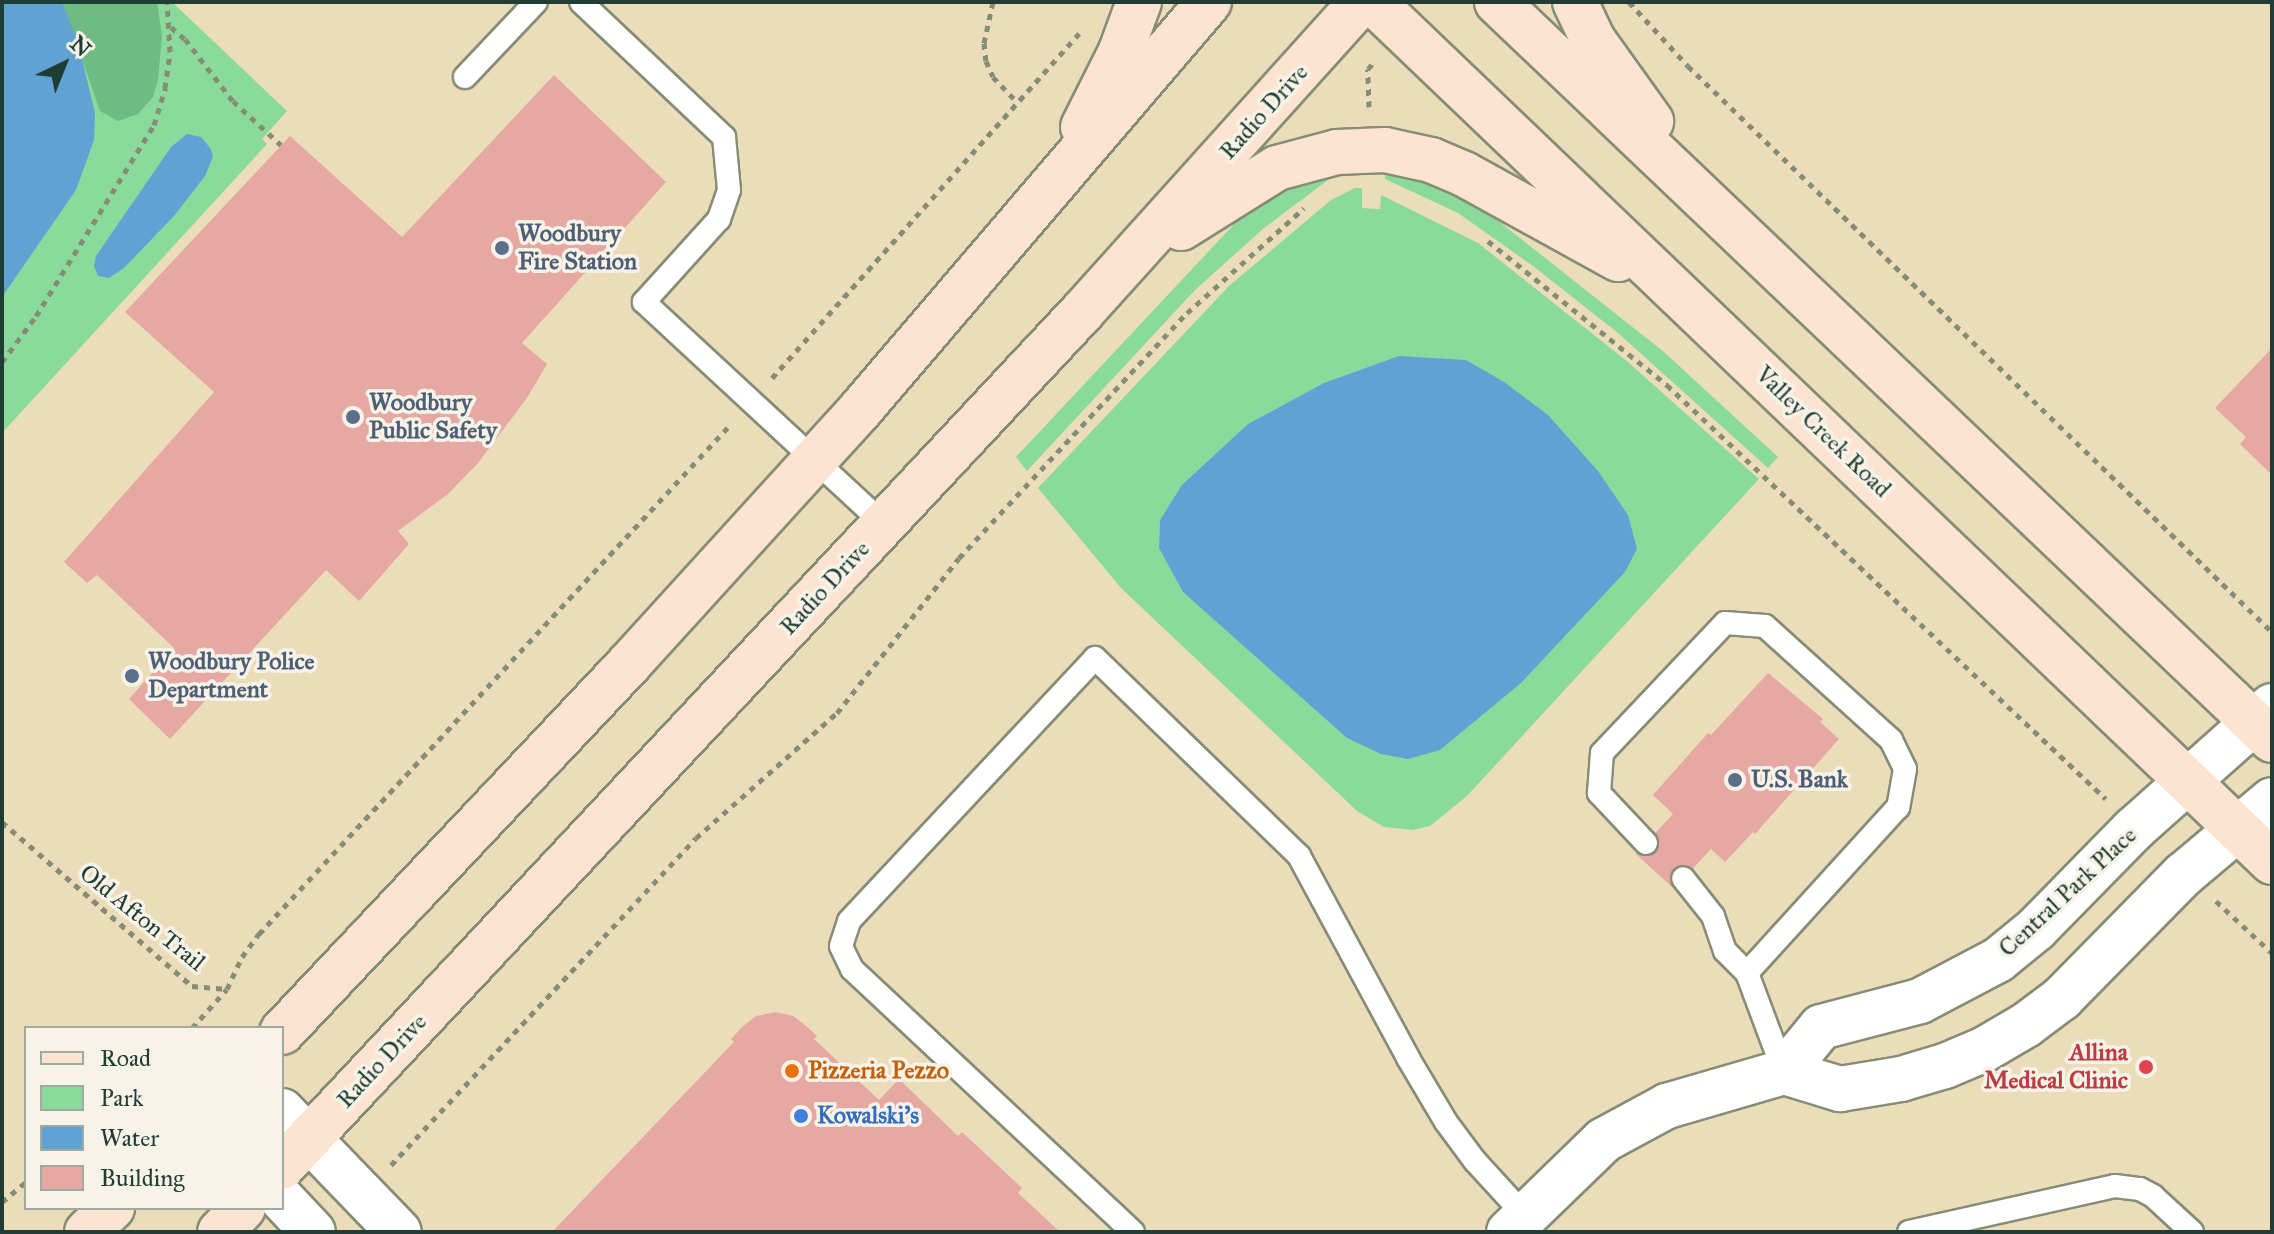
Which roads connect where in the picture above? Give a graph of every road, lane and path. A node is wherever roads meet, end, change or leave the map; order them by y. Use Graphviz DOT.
graph roads {
  1 [pos="167,2"];
  2 [pos="536,2"];
  3 [pos="581,2"];
  4 [pos="993,2"];
  5 [pos="1139,2"];
  6 [pos="1209,2"];
  7 [pos="1361,2"];
  8 [pos="1373,2"];
  9 [pos="1497,2"];
  10 [pos="1575,2"];
  11 [pos="1629,2"];
  12 [pos="170,26"];
  13 [pos="1082,29"];
  14 [pos="465,77"];
  15 [pos="1017,102"];
  16 [pos="281,145"];
  17 [pos="1050,192"];
  18 [pos="1310,203"];
  19 [pos="1715,210"];
  20 [pos="1478,234"];
  21 [pos="1128,262"];
  22 [pos="1676,292"];
  23 [pos="803,344"];
  24 [pos="2,362"];
  25 [pos="702,456"];
  26 [pos="815,461"];
  27 [pos="884,524"];
  28 [pos="2272,632"];
  29 [pos="2266,723"];
  30 [pos="2188,781"];
  31 [pos="2106,799"];
  32 [pos="2272,800"];
  33 [pos="2,822"];
  34 [pos="2237,829"];
  35 [pos="1646,843"];
  36 [pos="2272,862"];
  37 [pos="1683,878"];
  38 [pos="2231,914"];
  39 [pos="2272,953"];
  40 [pos="1747,973"];
  41 [pos="227,989"];
  42 [pos="194,1026"];
  43 [pos="284,1030"];
  44 [pos="1784,1072"];
  45 [pos="291,1139"];
  46 [pos="395,1160"];
  47 [pos="24,1184"];
  48 [pos="284,1201"];
  49 [pos="2,1202"];
  50 [pos="110,1210"];
  51 [pos="241,1210"];
  52 [pos="1525,1226"];
  53 [pos="87,1232"];
  54 [pos="220,1232"];
  55 [pos="313,1232"];
  56 [pos="399,1232"];
  57 [pos="1133,1232"];
  58 [pos="1909,1232"];
  59 [pos="2192,1232"];
  1 -- 12 [label="path"];
  2 -- 14 [label="lane"];
  3 -- 26 [label="lane"];
  4 -- 15 [label="path"];
  5 -- 17 [label="main road"];
  6 -- 17 [label="main road"];
  7 -- 21 [label="main road, Radio Drive"];
  8 -- 22 [label="main road, Valley Creek Road"];
  9 -- 19 [label="main road"];
  10 -- 19 [label="main road"];
  11 -- 28 [label="path"];
  12 -- 16 [label="path"];
  12 -- 24 [label="path"];
  13 -- 15 [label="path"];
  15 -- 23 [label="path"];
  17 -- 26 [label="main road"];
  18 -- 46 [label="path"];
  19 -- 29 [label="main road"];
  20 -- 31 [label="path"];
  21 -- 22 [label="main road"];
  21 -- 27 [label="main road, Radio Drive"];
  22 -- 30 [label="main road, Valley Creek Road"];
  25 -- 41 [label="path"];
  26 -- 27 [label="lane"];
  26 -- 43 [label="main road"];
  27 -- 45 [label="main road, Radio Drive"];
  29 -- 30 [label="street, Central Park Place"];
  30 -- 34 [label="main road, Valley Creek Road"];
  30 -- 44 [label="street, Central Park Place"];
  32 -- 34 [label="street"];
  33 -- 41 [label="path, Old Afton Trail"];
  34 -- 36 [label="main road, Valley Creek Road"];
  34 -- 44 [label="street"];
  35 -- 40 [label="lane"];
  37 -- 40 [label="lane"];
  38 -- 39 [label="path"];
  40 -- 44 [label="lane"];
  41 -- 42 [label="path, Old Afton Trail"];
  44 -- 52 [label="street"];
  45 -- 56 [label="street"];
  47 -- 49 [label="path"];
  48 -- 55 [label="street"];
  50 -- 53 [label="main road"];
  51 -- 54 [label="main road"];
  52 -- 57 [label="lane"];
  58 -- 59 [label="lane"];
}
